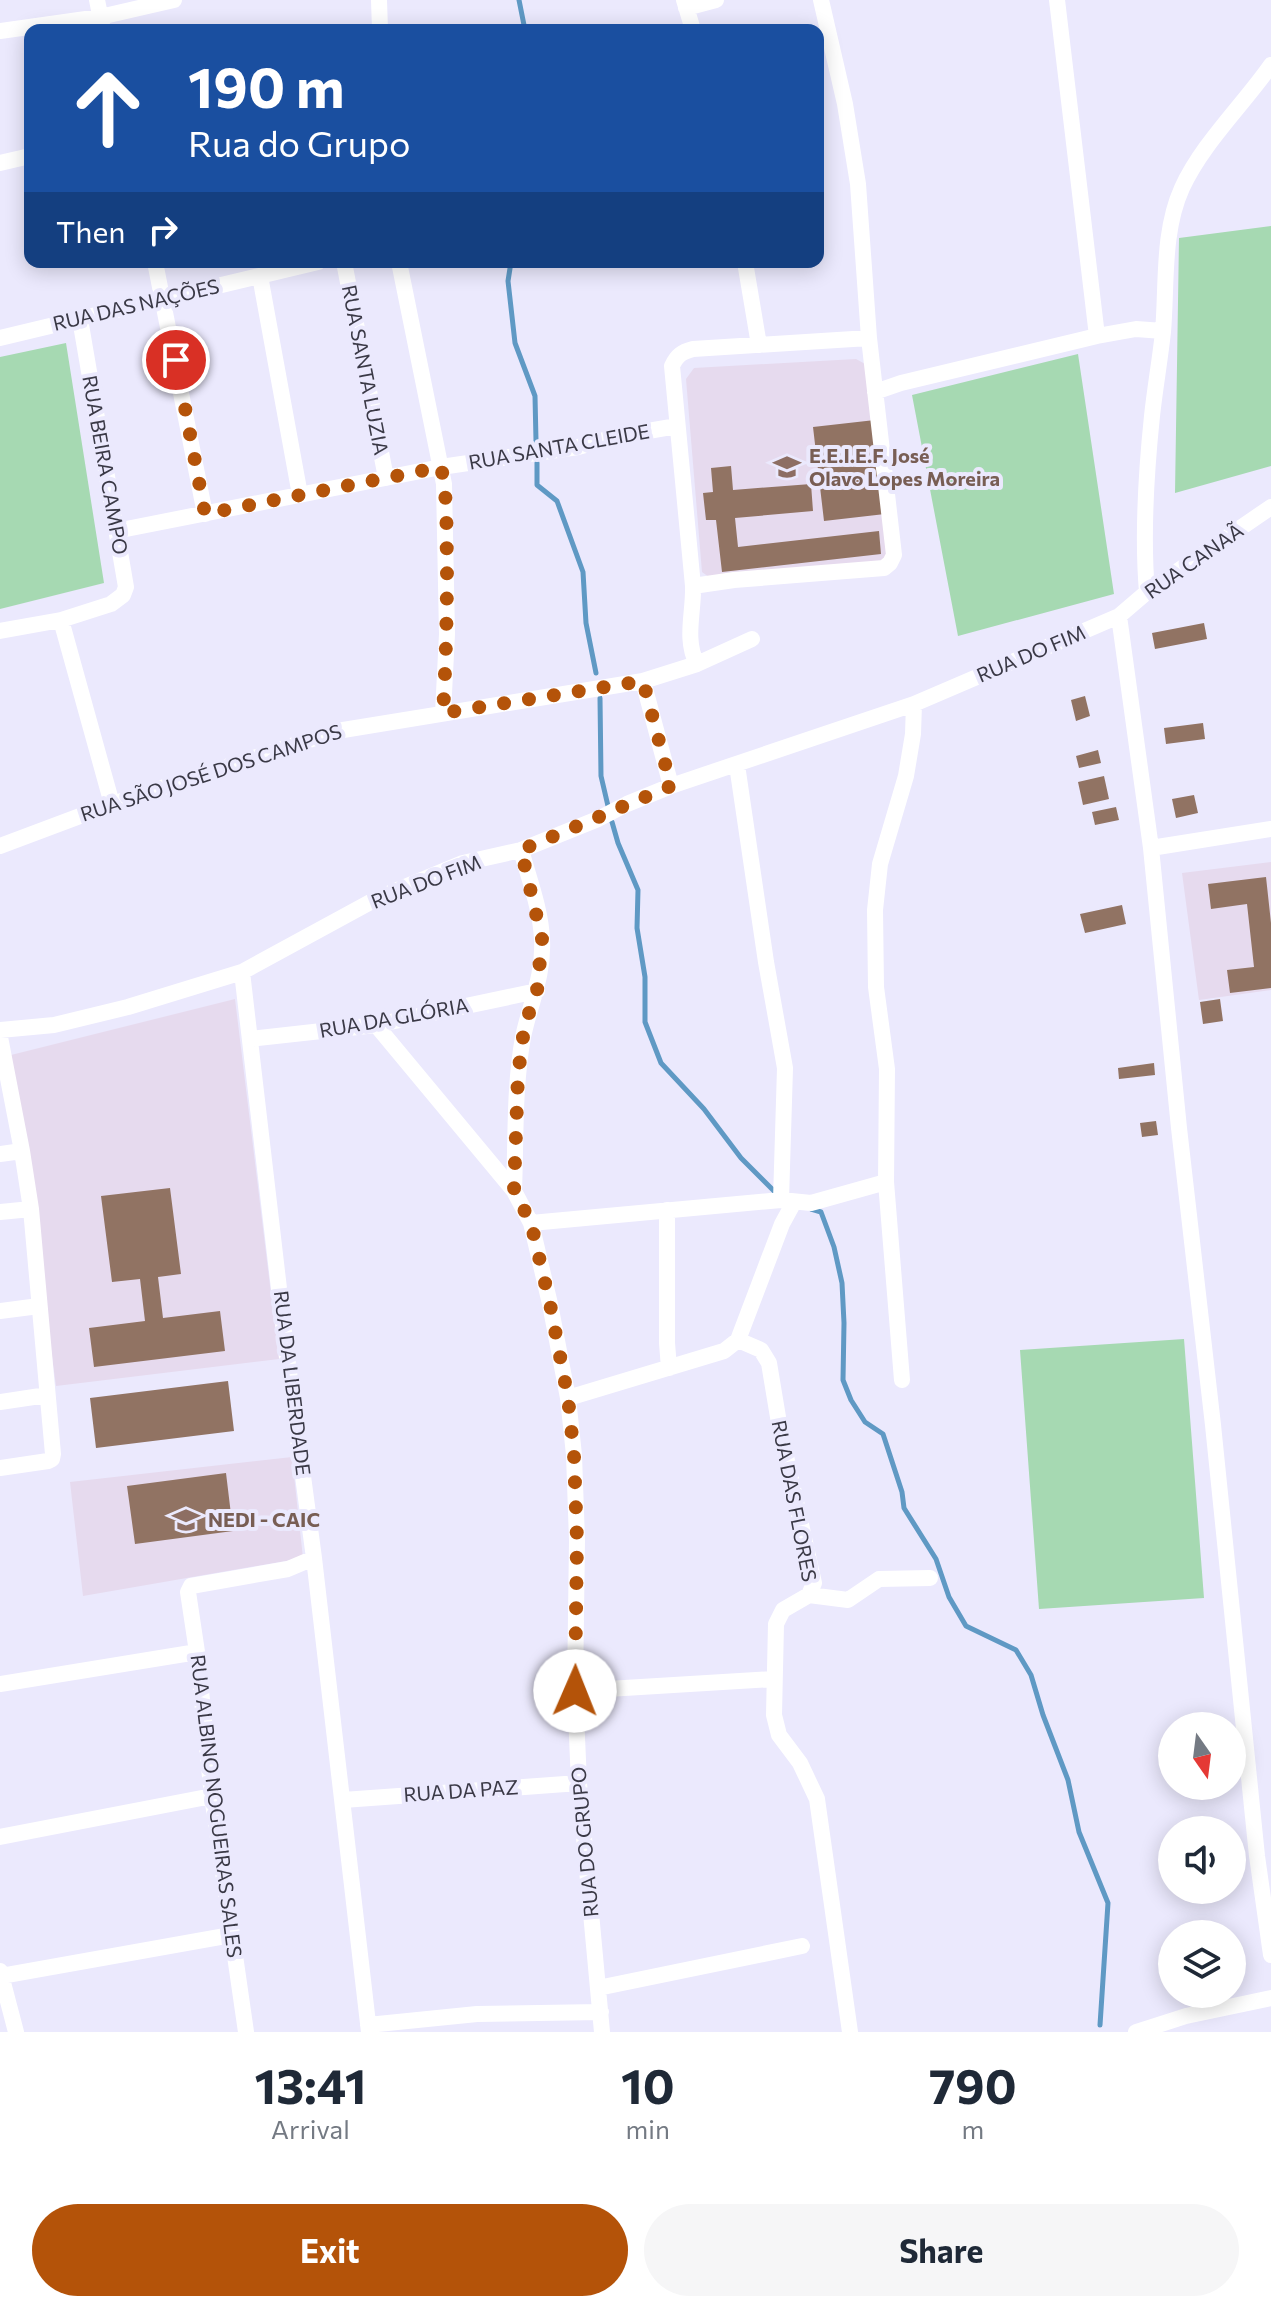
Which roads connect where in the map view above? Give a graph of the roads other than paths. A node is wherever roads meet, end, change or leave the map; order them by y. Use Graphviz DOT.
graph roads {
  1 [pos="174,0"];
  2 [pos="379,0"];
  3 [pos="716,0"];
  4 [pos="821,0"];
  5 [pos="1057,0"];
  6 [pos="685,4"];
  7 [pos="100,16"];
  8 [pos="47,24"];
  9 [pos="380,24"];
  10 [pos="691,24"];
  11 [pos="24,27"];
  12 [pos="0,31"];
  13 [pos="1271,65"];
  14 [pos="1266,87"];
  15 [pos="24,157"];
  16 [pos="0,163"];
  17 [pos="156,268"];
  18 [pos="293,268"];
  19 [pos="345,268"];
  20 [pos="400,268"];
  21 [pos="746,268"];
  22 [pos="260,276"];
  23 [pos="164,299"];
  24 [pos="80,319"];
  25 [pos="1163,331"];
  26 [pos="1097,336"];
  27 [pos="0,338"];
  28 [pos="869,338"];
  29 [pos="759,345"];
  30 [pos="875,392"];
  31 [pos="677,426"];
  32 [pos="441,467"];
  33 [pos="386,478"];
  34 [pos="300,495"];
  35 [pos="1271,507"];
  36 [pos="205,514"];
  37 [pos="116,531"];
  38 [pos="693,586"];
  39 [pos="1147,592"];
  40 [pos="1119,616"];
  41 [pos="61,620"];
  42 [pos="0,631"];
  43 [pos="752,639"];
  44 [pos="697,664"];
  45 [pos="643,681"];
  46 [pos="914,704"];
  47 [pos="443,713"];
  48 [pos="737,765"];
  49 [pos="671,786"];
  50 [pos="112,804"];
  51 [pos="1271,829"];
  52 [pos="0,846"];
  53 [pos="1151,848"];
  54 [pos="521,850"];
  55 [pos="242,972"];
  56 [pos="537,991"];
  57 [pos="376,1025"];
  58 [pos="0,1030"];
  59 [pos="0,1037"];
  60 [pos="250,1039"];
  61 [pos="22,1151"];
  62 [pos="0,1154"];
  63 [pos="886,1182"];
  64 [pos="514,1191"];
  65 [pos="787,1206"];
  66 [pos="31,1209"];
  67 [pos="667,1210"];
  68 [pos="0,1212"];
  69 [pos="531,1223"];
  70 [pos="39,1306"];
  71 [pos="0,1311"];
  72 [pos="738,1340"];
  73 [pos="669,1368"];
  74 [pos="902,1380"];
  75 [pos="47,1395"];
  76 [pos="568,1398"];
  77 [pos="0,1402"];
  78 [pos="0,1468"];
  79 [pos="314,1558"];
  80 [pos="930,1578"];
  81 [pos="809,1595"];
  82 [pos="197,1652"];
  83 [pos="773,1679"];
  84 [pos="0,1684"];
  85 [pos="575,1691"];
  86 [pos="579,1783"];
  87 [pos="212,1796"];
  88 [pos="343,1800"];
  89 [pos="0,1837"];
  90 [pos="231,1935"];
  91 [pos="802,1946"];
  92 [pos="1271,1955"];
  93 [pos="1,1974"];
  94 [pos="598,1988"];
  95 [pos="1271,1998"];
  96 [pos="601,2012"];
  97 [pos="369,2028"];
  98 [pos="16,2032"];
  99 [pos="246,2032"];
  100 [pos="602,2032"];
  101 [pos="850,2032"];
  102 [pos="1136,2032"];
  1 -- 7 [label="street"];
  2 -- 9 [label="street"];
  3 -- 6 [label="street"];
  4 -- 28 [label="street"];
  5 -- 26 [label="street"];
  6 -- 10 [label="street"];
  7 -- 8 [label="street"];
  11 -- 12 [label="street"];
  13 -- 14 [label="street"];
  14 -- 25 [label="street"];
  15 -- 16 [label="street"];
  17 -- 23 [label="street"];
  18 -- 22 [label="street, RUA DAS NAÇÕES"];
  19 -- 33 [label="street, RUA SANTA LUZIA"];
  20 -- 32 [label="street"];
  21 -- 29 [label="street"];
  22 -- 23 [label="street, RUA DAS NAÇÕES"];
  22 -- 34 [label="street"];
  23 -- 24 [label="street, RUA DAS NAÇÕES"];
  23 -- 36 [label="street"];
  24 -- 27 [label="street, RUA DAS NAÇÕES"];
  24 -- 37 [label="street, RUA BEIRA CAMPO"];
  25 -- 26 [label="street"];
  25 -- 39 [label="street"];
  26 -- 30 [label="street"];
  28 -- 29 [label="street"];
  28 -- 30 [label="street"];
  29 -- 31 [label="street"];
  30 -- 38 [label="street"];
  31 -- 32 [label="street, RUA SANTA CLEIDE"];
  31 -- 38 [label="street"];
  32 -- 33 [label="street, RUA SANTA CLEIDE"];
  32 -- 47 [label="street"];
  33 -- 34 [label="street, RUA SANTA CLEIDE"];
  34 -- 36 [label="street, RUA SANTA CLEIDE"];
  35 -- 39 [label="street, RUA CANAÃ"];
  36 -- 37 [label="street, RUA SANTA CLEIDE"];
  37 -- 41 [label="street, RUA BEIRA CAMPO"];
  38 -- 44 [label="street"];
  39 -- 40 [label="street, RUA CANAÃ"];
  40 -- 46 [label="street, RUA DO FIM"];
  40 -- 53 [label="street"];
  41 -- 42 [label="street"];
  41 -- 50 [label="street"];
  43 -- 44 [label="street, RUA SÃO JOSÉ DOS CAMPOS"];
  44 -- 45 [label="street, RUA SÃO JOSÉ DOS CAMPOS"];
  45 -- 47 [label="street, RUA SÃO JOSÉ DOS CAMPOS"];
  45 -- 49 [label="street"];
  46 -- 48 [label="street, RUA DO FIM"];
  46 -- 63 [label="street"];
  47 -- 50 [label="street, RUA SÃO JOSÉ DOS CAMPOS"];
  48 -- 49 [label="street, RUA DO FIM"];
  48 -- 65 [label="street"];
  49 -- 54 [label="street, RUA DO FIM"];
  50 -- 52 [label="street, RUA SÃO JOSÉ DOS CAMPOS"];
  51 -- 53 [label="street"];
  53 -- 92 [label="street"];
  54 -- 55 [label="street, RUA DO FIM"];
  54 -- 56 [label="street"];
  55 -- 58 [label="street, RUA DO FIM"];
  55 -- 60 [label="street, RUA DA LIBERDADE"];
  56 -- 57 [label="street, RUA DA GLÓRIA"];
  56 -- 64 [label="street"];
  57 -- 60 [label="street, RUA DA GLÓRIA"];
  57 -- 64 [label="street, RUA DO GRUPO"];
  59 -- 61 [label="street"];
  60 -- 79 [label="street, RUA DA LIBERDADE"];
  61 -- 62 [label="street"];
  61 -- 66 [label="street"];
  63 -- 65 [label="street"];
  63 -- 74 [label="street"];
  64 -- 69 [label="street, RUA DO GRUPO"];
  65 -- 67 [label="street"];
  65 -- 72 [label="street"];
  66 -- 68 [label="street"];
  66 -- 70 [label="street"];
  67 -- 69 [label="street"];
  67 -- 73 [label="street"];
  69 -- 76 [label="street, RUA DO GRUPO"];
  70 -- 71 [label="street"];
  70 -- 75 [label="street"];
  72 -- 73 [label="street"];
  72 -- 81 [label="street, RUA DAS FLORES"];
  73 -- 76 [label="street"];
  75 -- 77 [label="street"];
  75 -- 78 [label="street"];
  76 -- 85 [label="street, RUA DO GRUPO"];
  79 -- 82 [label="street, RUA ALBINO NOGUEIRAS SALES"];
  79 -- 88 [label="street, RUA DA LIBERDADE"];
  80 -- 81 [label="street"];
  81 -- 83 [label="street, RUA DAS FLORES"];
  82 -- 84 [label="street"];
  82 -- 87 [label="street, RUA ALBINO NOGUEIRAS SALES"];
  83 -- 85 [label="street"];
  83 -- 101 [label="street, RUA DAS FLORES"];
  85 -- 86 [label="street, RUA DO GRUPO"];
  86 -- 88 [label="street, RUA DA PAZ"];
  86 -- 94 [label="street, RUA DO GRUPO"];
  87 -- 89 [label="street"];
  87 -- 90 [label="street, RUA ALBINO NOGUEIRAS SALES"];
  88 -- 97 [label="street, RUA DA LIBERDADE"];
  90 -- 93 [label="street"];
  90 -- 99 [label="street, RUA ALBINO NOGUEIRAS SALES"];
  91 -- 94 [label="street"];
  93 -- 98 [label="street"];
  94 -- 96 [label="street, RUA DO GRUPO"];
  95 -- 102 [label="street"];
  96 -- 97 [label="street"];
  96 -- 100 [label="street, RUA DO GRUPO"];
}
